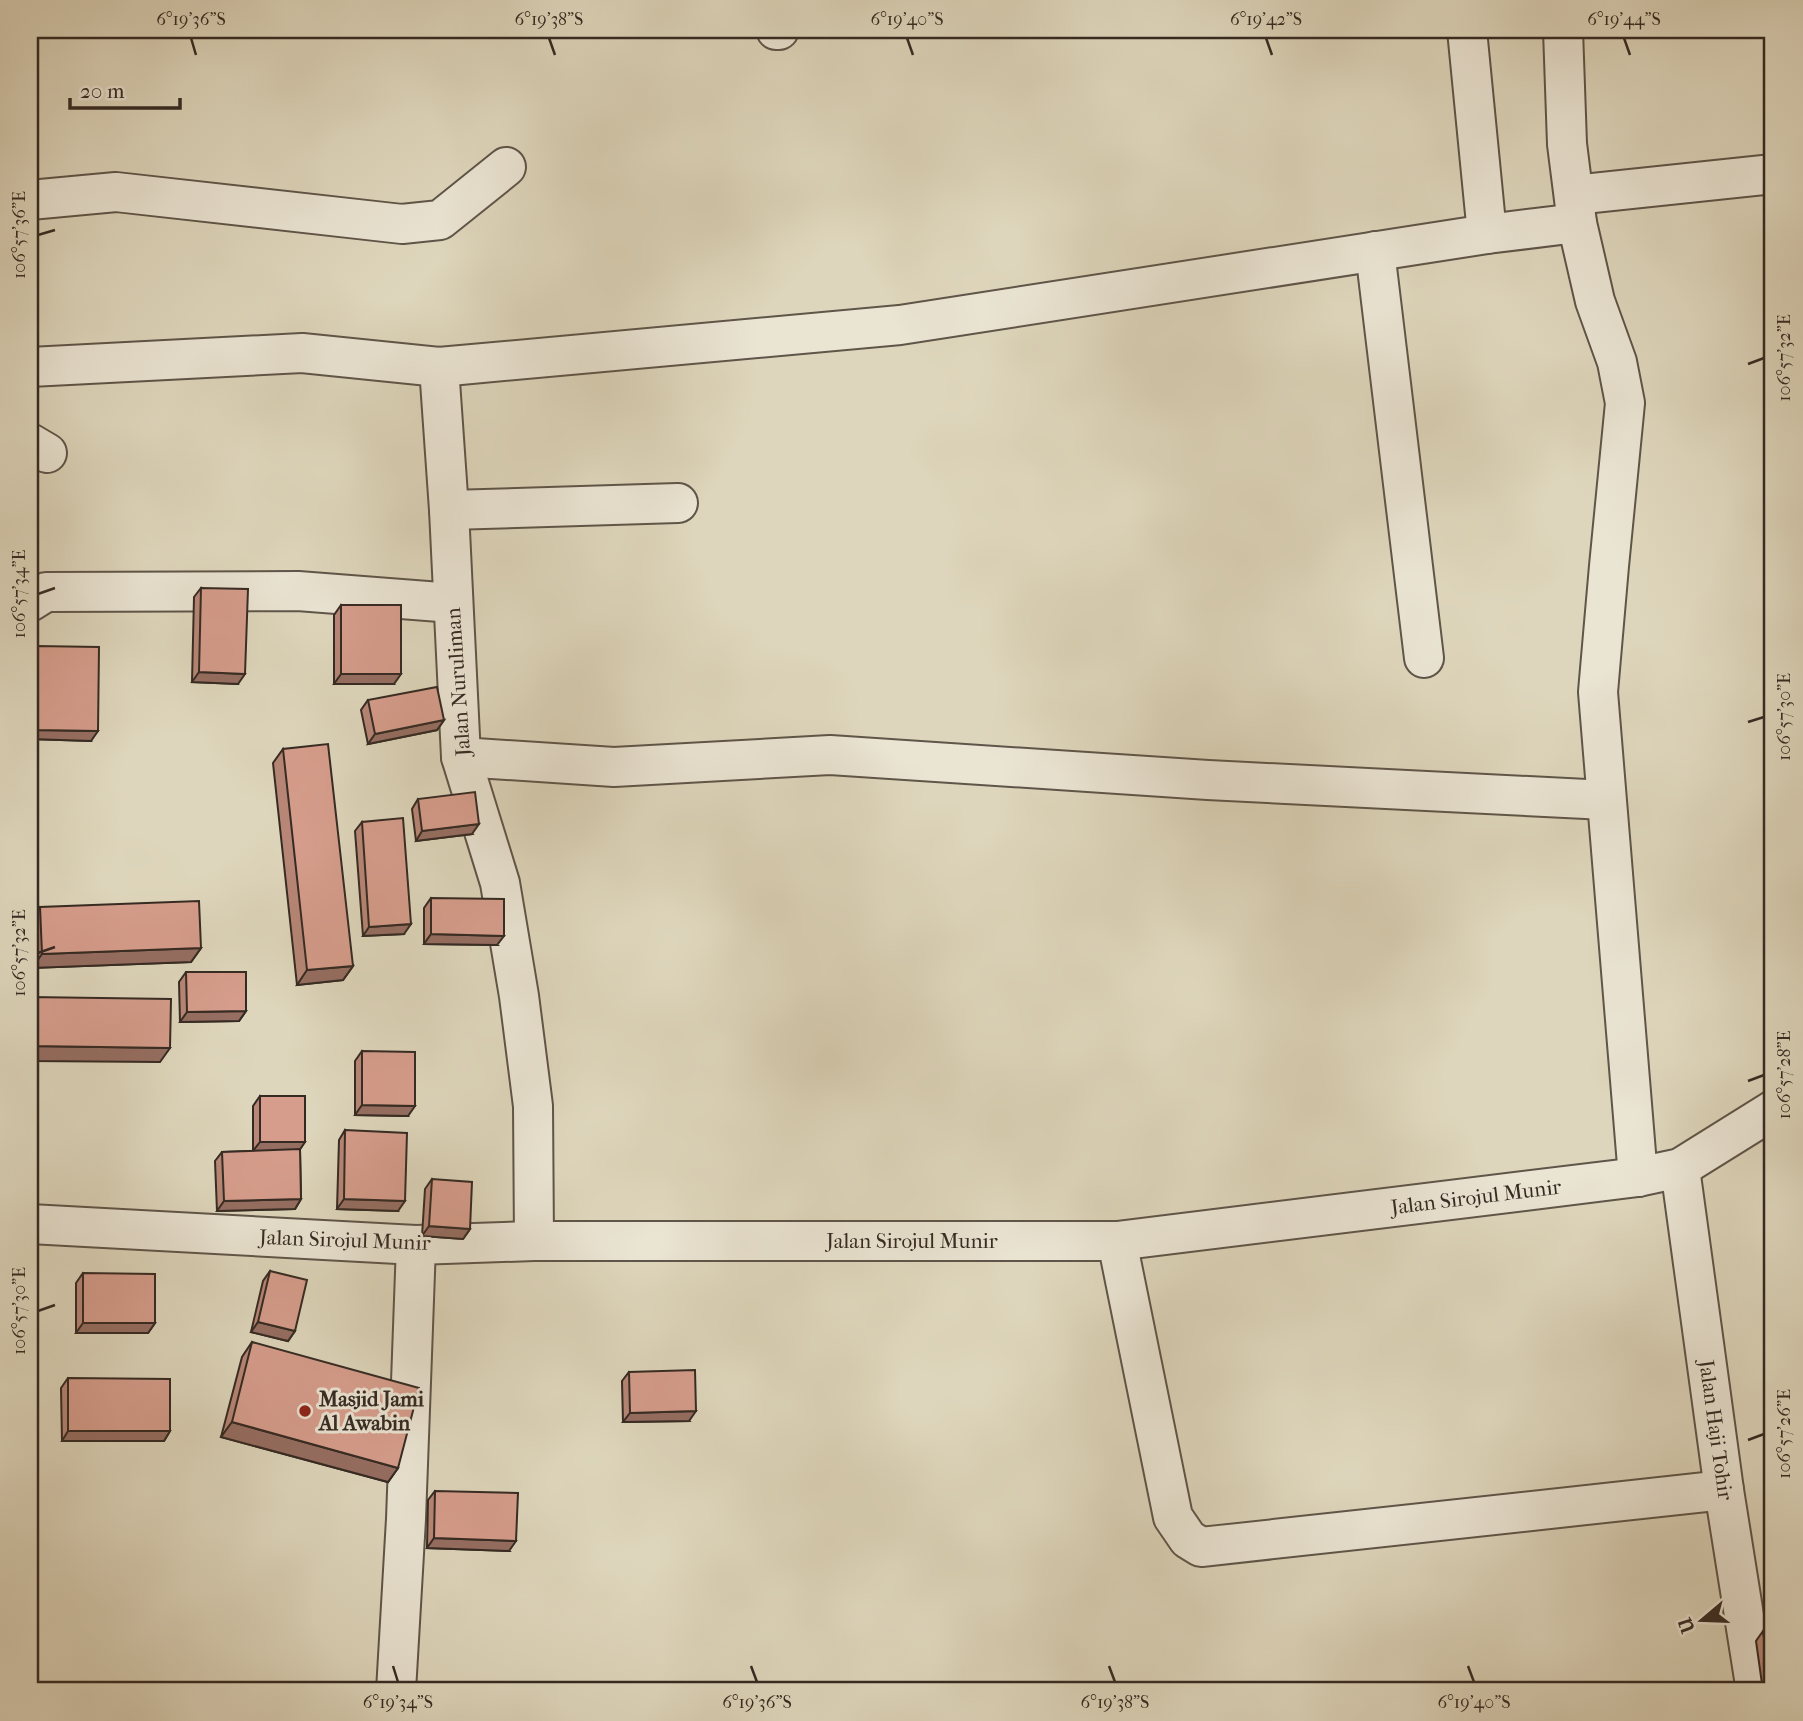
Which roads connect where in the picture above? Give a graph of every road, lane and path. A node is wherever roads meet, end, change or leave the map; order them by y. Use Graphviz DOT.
graph roads {
  1 [pos="1467,30"];
  2 [pos="1563,30"];
  3 [pos="506,167"];
  4 [pos="1773,173"];
  5 [pos="30,200"];
  6 [pos="1575,209"];
  7 [pos="1487,234"];
  8 [pos="1375,251"];
  9 [pos="30,367"];
  10 [pos="439,367"];
  11 [pos="678,503"];
  12 [pos="449,510"];
  13 [pos="30,602"];
  14 [pos="453,603"];
  15 [pos="1424,658"];
  16 [pos="461,757"];
  17 [pos="1606,800"];
  18 [pos="1773,1110"];
  19 [pos="1680,1167"];
  20 [pos="1638,1177"];
  21 [pos="30,1224"];
  22 [pos="534,1241"];
  23 [pos="1117,1241"];
  24 [pos="416,1245"];
  25 [pos="1724,1490"];
  26 [pos="396,1691"];
  27 [pos="1756,1691"];
  1 -- 7 [label="street"];
  2 -- 6 [label="street"];
  3 -- 5 [label="street"];
  4 -- 6 [label="street"];
  6 -- 7 [label="street"];
  6 -- 17 [label="street"];
  7 -- 8 [label="street"];
  8 -- 10 [label="street"];
  8 -- 15 [label="street"];
  9 -- 10 [label="street"];
  10 -- 12 [label="street, Jalan Nuruliman"];
  11 -- 12 [label="street"];
  12 -- 14 [label="street, Jalan Nuruliman"];
  13 -- 14 [label="street"];
  14 -- 16 [label="street, Jalan Nuruliman"];
  16 -- 17 [label="street"];
  16 -- 22 [label="street, Jalan Nuruliman"];
  17 -- 20 [label="street"];
  18 -- 19 [label="street, Jalan Sirojul Munir"];
  19 -- 20 [label="street, Jalan Sirojul Munir"];
  19 -- 25 [label="street, Jalan Haji Tohir"];
  20 -- 23 [label="street, Jalan Sirojul Munir"];
  21 -- 24 [label="street, Jalan Sirojul Munir"];
  22 -- 23 [label="street, Jalan Sirojul Munir"];
  22 -- 24 [label="street, Jalan Sirojul Munir"];
  23 -- 25 [label="street"];
  24 -- 26 [label="street"];
  25 -- 27 [label="street, Jalan Haji Tohir"];
}
